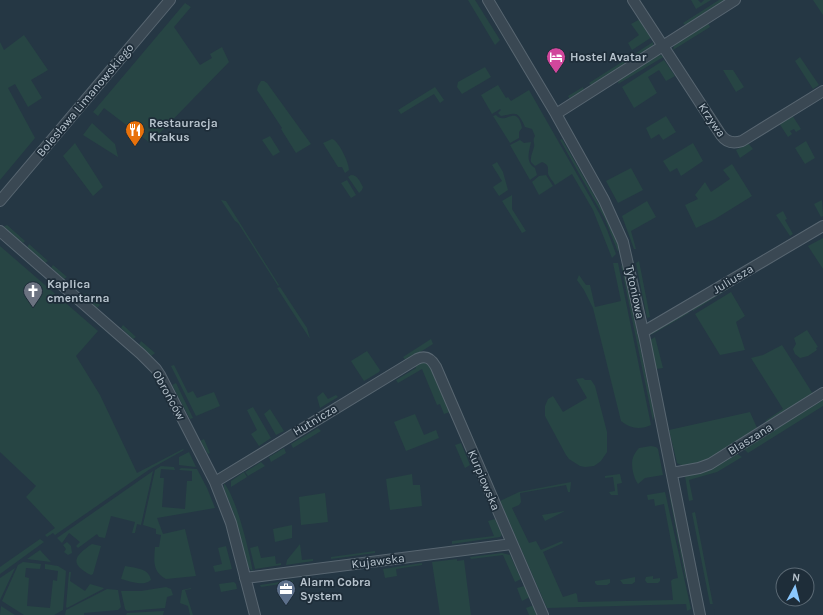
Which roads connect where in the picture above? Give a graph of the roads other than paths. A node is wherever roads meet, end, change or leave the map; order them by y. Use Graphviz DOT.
graph roads {
  1 [pos="170,0"];
  2 [pos="488,0"];
  3 [pos="633,0"];
  4 [pos="735,0"];
  5 [pos="663,46"];
  6 [pos="823,90"];
  7 [pos="556,114"];
  8 [pos="0,201"];
  9 [pos="823,226"];
  10 [pos="0,231"];
  11 [pos="643,332"];
  12 [pos="416,359"];
  13 [pos="823,393"];
  14 [pos="672,473"];
  15 [pos="214,482"];
  16 [pos="512,544"];
  17 [pos="245,578"];
  18 [pos="255,615"];
  19 [pos="543,615"];
  20 [pos="700,615"];
  1 -- 8 [label="street, Bolesława Limanowskiego"];
  2 -- 7 [label="street, Tytoniowa"];
  3 -- 5 [label="street"];
  4 -- 5 [label="street"];
  5 -- 6 [label="street, Krzywa"];
  5 -- 7 [label="street"];
  7 -- 11 [label="street, Tytoniowa"];
  9 -- 11 [label="street, Juliusza"];
  10 -- 15 [label="street, Obrońców"];
  11 -- 14 [label="street, Tytoniowa"];
  12 -- 15 [label="street, Hutnicza"];
  12 -- 16 [label="street, Kurpiowska"];
  13 -- 14 [label="street, Blaszana"];
  14 -- 20 [label="street, Tytoniowa"];
  15 -- 17 [label="street, Obrońców"];
  16 -- 17 [label="street, Kujawska"];
  16 -- 19 [label="street, Kurpiowska"];
  17 -- 18 [label="street, Obrońców"];
}
